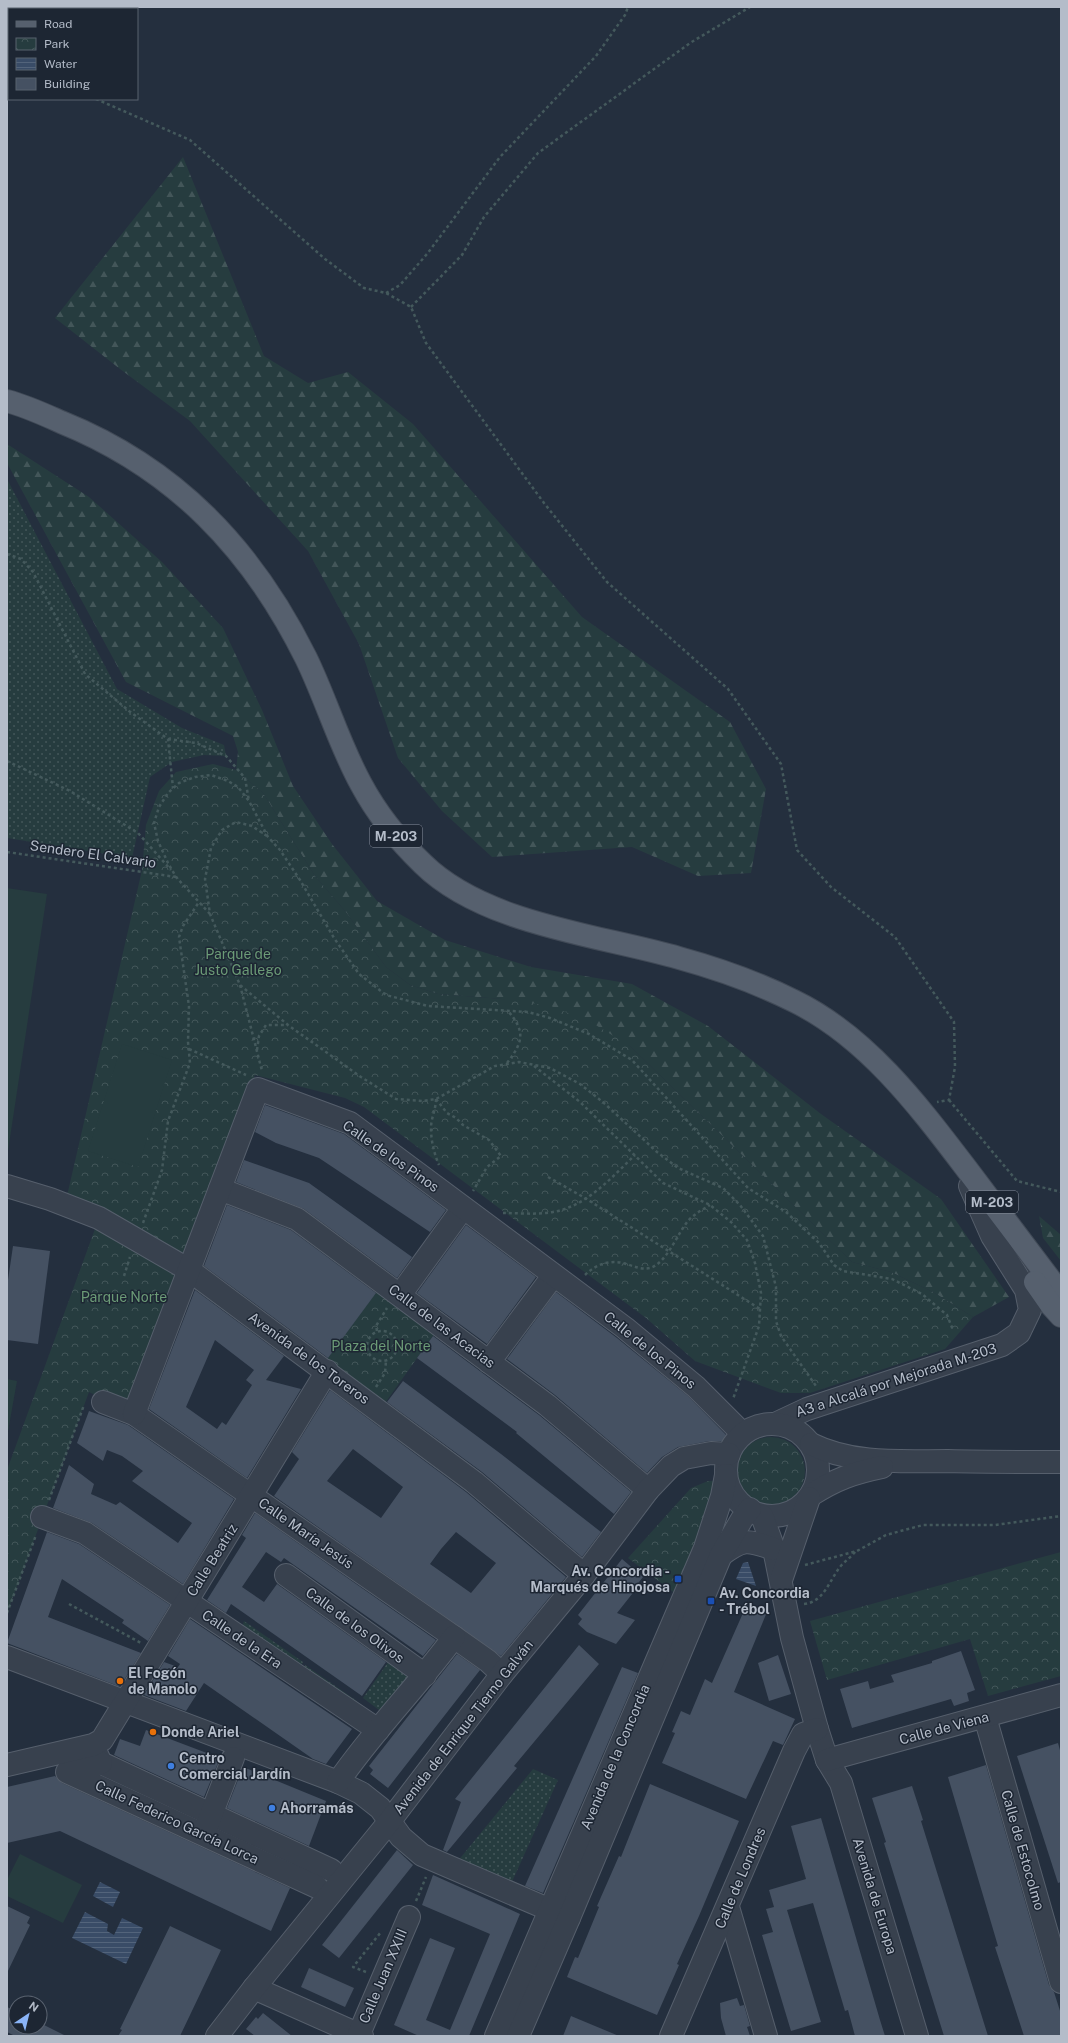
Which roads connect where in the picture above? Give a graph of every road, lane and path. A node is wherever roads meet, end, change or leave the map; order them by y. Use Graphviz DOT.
graph roads {
  1 [pos="628,7"];
  2 [pos="750,7"];
  3 [pos="98,100"];
  4 [pos="386,292"];
  5 [pos="411,307"];
  6 [pos="7,401"];
  7 [pos="7,554"];
  8 [pos="168,739"];
  9 [pos="7,761"];
  10 [pos="173,788"];
  11 [pos="249,801"];
  12 [pos="268,837"];
  13 [pos="7,852"];
  14 [pos="176,877"];
  15 [pos="200,902"];
  16 [pos="210,914"];
  17 [pos="240,984"];
  18 [pos="508,1010"];
  19 [pos="288,1025"];
  20 [pos="188,1049"];
  21 [pos="257,1053"];
  22 [pos="506,1064"];
  23 [pos="532,1064"];
  24 [pos="262,1073"];
  25 [pos="249,1076"];
  26 [pos="436,1099"];
  27 [pos="949,1100"];
  28 [pos="920,1108"];
  29 [pos="635,1155"];
  30 [pos="440,1170"];
  31 [pos="548,1177"];
  32 [pos="7,1186"];
  33 [pos="970,1186"];
  34 [pos="220,1189"];
  35 [pos="1061,1192"];
  36 [pos="585,1198"];
  37 [pos="468,1201"];
  38 [pos="710,1205"];
  39 [pos="500,1213"];
  40 [pos="142,1224"];
  41 [pos="668,1251"];
  42 [pos="189,1270"];
  43 [pos="553,1276"];
  44 [pos="582,1278"];
  45 [pos="1061,1294"];
  46 [pos="400,1295"];
  47 [pos="760,1310"];
  48 [pos="1061,1316"];
  49 [pos="954,1330"];
  50 [pos="391,1334"];
  51 [pos="489,1362"];
  52 [pos="327,1371"];
  53 [pos="817,1388"];
  54 [pos="732,1399"];
  55 [pos="103,1402"];
  56 [pos="134,1414"];
  57 [pos="775,1424"];
  58 [pos="743,1434"];
  59 [pos="811,1444"];
  60 [pos="728,1454"];
  61 [pos="912,1461"];
  62 [pos="1061,1462"];
  63 [pos="726,1475"];
  64 [pos="648,1490"];
  65 [pos="252,1496"];
  66 [pos="810,1497"];
  67 [pos="756,1513"];
  68 [pos="1061,1516"];
  69 [pos="42,1517"];
  70 [pos="774,1549"];
  71 [pos="857,1551"];
  72 [pos="721,1555"];
  73 [pos="802,1565"];
  74 [pos="286,1575"];
  75 [pos="584,1575"];
  76 [pos="781,1580"];
  77 [pos="187,1602"];
  78 [pos="69,1604"];
  79 [pos="801,1604"];
  80 [pos="454,1636"];
  81 [pos="156,1652"];
  82 [pos="7,1657"];
  83 [pos="502,1674"];
  84 [pos="425,1675"];
  85 [pos="1061,1695"];
  86 [pos="125,1702"];
  87 [pos="985,1717"];
  88 [pos="818,1729"];
  89 [pos="378,1730"];
  90 [pos="97,1754"];
  91 [pos="233,1758"];
  92 [pos="827,1760"];
  93 [pos="7,1765"];
  94 [pos="338,1782"];
  95 [pos="211,1815"];
  96 [pos="389,1822"];
  97 [pos="203,1835"];
  98 [pos="331,1870"];
  99 [pos="427,1876"];
  100 [pos="318,1887"];
  101 [pos="728,1907"];
  102 [pos="560,1914"];
  103 [pos="409,1917"];
  104 [pos="382,1931"];
  105 [pos="373,1975"];
  106 [pos="1061,1982"];
  107 [pos="254,1988"];
  108 [pos="360,2035"];
  109 [pos="217,2036"];
  110 [pos="496,2036"];
  111 [pos="518,2036"];
  112 [pos="672,2036"];
  113 [pos="766,2036"];
  114 [pos="901,2036"];
  115 [pos="917,2036"];
  1 -- 4 [label="path"];
  2 -- 5 [label="path"];
  3 -- 4 [label="path"];
  4 -- 5 [label="path"];
  5 -- 27 [label="path"];
  6 -- 28 [label="main road, M-203"];
  7 -- 8 [label="path"];
  8 -- 10 [label="path"];
  8 -- 11 [label="path"];
  9 -- 14 [label="path"];
  10 -- 11 [label="path"];
  10 -- 14 [label="path"];
  11 -- 12 [label="path"];
  12 -- 16 [label="path"];
  12 -- 18 [label="path"];
  13 -- 14 [label="path, Sendero El Calvario"];
  14 -- 15 [label="path"];
  15 -- 16 [label="path"];
  15 -- 20 [label="path"];
  16 -- 17 [label="path"];
  17 -- 19 [label="path"];
  17 -- 21 [label="path"];
  18 -- 22 [label="path"];
  18 -- 49 [label="path"];
  19 -- 21 [label="path"];
  19 -- 26 [label="path"];
  20 -- 25 [label="path"];
  20 -- 40 [label="path"];
  21 -- 24 [label="path"];
  22 -- 23 [label="path"];
  22 -- 26 [label="path"];
  23 -- 29 [label="path"];
  23 -- 53 [label="path"];
  26 -- 30 [label="path"];
  26 -- 37 [label="path"];
  27 -- 28 [label="path"];
  27 -- 35 [label="path"];
  28 -- 33 [label="main road, M-203"];
  28 -- 45 [label="main road, M-203"];
  29 -- 36 [label="path"];
  29 -- 38 [label="path"];
  31 -- 36 [label="path"];
  32 -- 42 [label="street, Avenida de los Toreros"];
  33 -- 48 [label="main road, M-203"];
  33 -- 57 [label="street, A3 a Alcalá por Mejorada M-203"];
  34 -- 37 [label="street, Calle de los Pinos"];
  34 -- 42 [label="street, Calle de los Pinos"];
  34 -- 46 [label="street, Calle de las Acacias"];
  36 -- 39 [label="path"];
  36 -- 41 [label="path"];
  37 -- 43 [label="street, Calle de los Pinos"];
  37 -- 46 [label="street"];
  38 -- 41 [label="path"];
  38 -- 47 [label="path"];
  41 -- 44 [label="path"];
  41 -- 47 [label="path"];
  42 -- 52 [label="street, Avenida de los Toreros"];
  42 -- 56 [label="street, Calle de los Pinos"];
  43 -- 51 [label="street"];
  43 -- 58 [label="street, Calle de los Pinos"];
  46 -- 51 [label="street, Calle de las Acacias"];
  47 -- 54 [label="path"];
  50 -- 50 [label="path"];
  51 -- 64 [label="street, Calle de las Acacias"];
  52 -- 65 [label="street, Calle Beatriz"];
  52 -- 75 [label="street, Avenida de los Toreros"];
  55 -- 56 [label="street, Calle María Jesús"];
  56 -- 65 [label="street, Calle María Jesús"];
  57 -- 58 [label="street"];
  57 -- 59 [label="street"];
  58 -- 60 [label="street"];
  59 -- 61 [label="street"];
  59 -- 66 [label="street"];
  60 -- 63 [label="street"];
  60 -- 64 [label="street, Avenida de Enrique Tierno Galván"];
  61 -- 62 [label="street"];
  61 -- 66 [label="street"];
  63 -- 67 [label="street"];
  63 -- 102 [label="street, Avenida de la Concordia"];
  64 -- 75 [label="street, Avenida de Enrique Tierno Galván"];
  65 -- 77 [label="street, Calle Beatriz"];
  65 -- 80 [label="street, Calle María Jesús"];
  66 -- 67 [label="street"];
  66 -- 76 [label="street, Avenida de Europa"];
  67 -- 70 [label="street, Avenida de Europa"];
  67 -- 72 [label="street, Avenida de la Concordia"];
  68 -- 71 [label="path"];
  69 -- 77 [label="street, Calle de la Era"];
  70 -- 72 [label="street"];
  70 -- 76 [label="street, Avenida de Europa"];
  71 -- 73 [label="path"];
  71 -- 79 [label="path"];
  72 -- 102 [label="street, Avenida de la Concordia"];
  74 -- 84 [label="street, Calle de los Olivos"];
  75 -- 83 [label="street, Avenida de Enrique Tierno Galván"];
  76 -- 88 [label="street, Avenida de Europa"];
  77 -- 81 [label="street, Calle Beatriz"];
  77 -- 89 [label="street, Calle de la Era"];
  78 -- 81 [label="path"];
  80 -- 83 [label="street, Calle María Jesús"];
  80 -- 84 [label="street"];
  81 -- 86 [label="street, Calle Beatriz"];
  82 -- 86 [label="street"];
  83 -- 96 [label="street, Avenida de Enrique Tierno Galván"];
  84 -- 89 [label="street"];
  85 -- 87 [label="street, Calle de Viena"];
  86 -- 90 [label="street, Calle Beatriz"];
  86 -- 94 [label="street"];
  87 -- 92 [label="street, Calle de Viena"];
  87 -- 106 [label="street, Calle de Estocolmo"];
  88 -- 92 [label="street, Avenida de Europa"];
  88 -- 101 [label="street, Calle de Londres"];
  89 -- 94 [label="street"];
  90 -- 93 [label="street"];
  90 -- 95 [label="street"];
  90 -- 97 [label="street, Calle Federico García Lorca"];
  91 -- 95 [label="street"];
  92 -- 114 [label="street, Avenida de Europa"];
  92 -- 115 [label="street, Avenida de Europa"];
  94 -- 96 [label="street"];
  95 -- 97 [label="street"];
  95 -- 98 [label="street"];
  96 -- 102 [label="street"];
  96 -- 107 [label="street, Avenida de Enrique Tierno Galván"];
  97 -- 100 [label="street, Calle Federico García Lorca"];
  99 -- 103 [label="path"];
  101 -- 112 [label="street, Calle de Londres"];
  101 -- 113 [label="street"];
  102 -- 110 [label="street, Avenida de la Concordia"];
  102 -- 111 [label="street, Avenida de la Concordia"];
  103 -- 108 [label="street, Calle Juan XXIII"];
  104 -- 105 [label="path"];
  107 -- 108 [label="street"];
  107 -- 109 [label="street, Avenida de Enrique Tierno Galván"];
}
